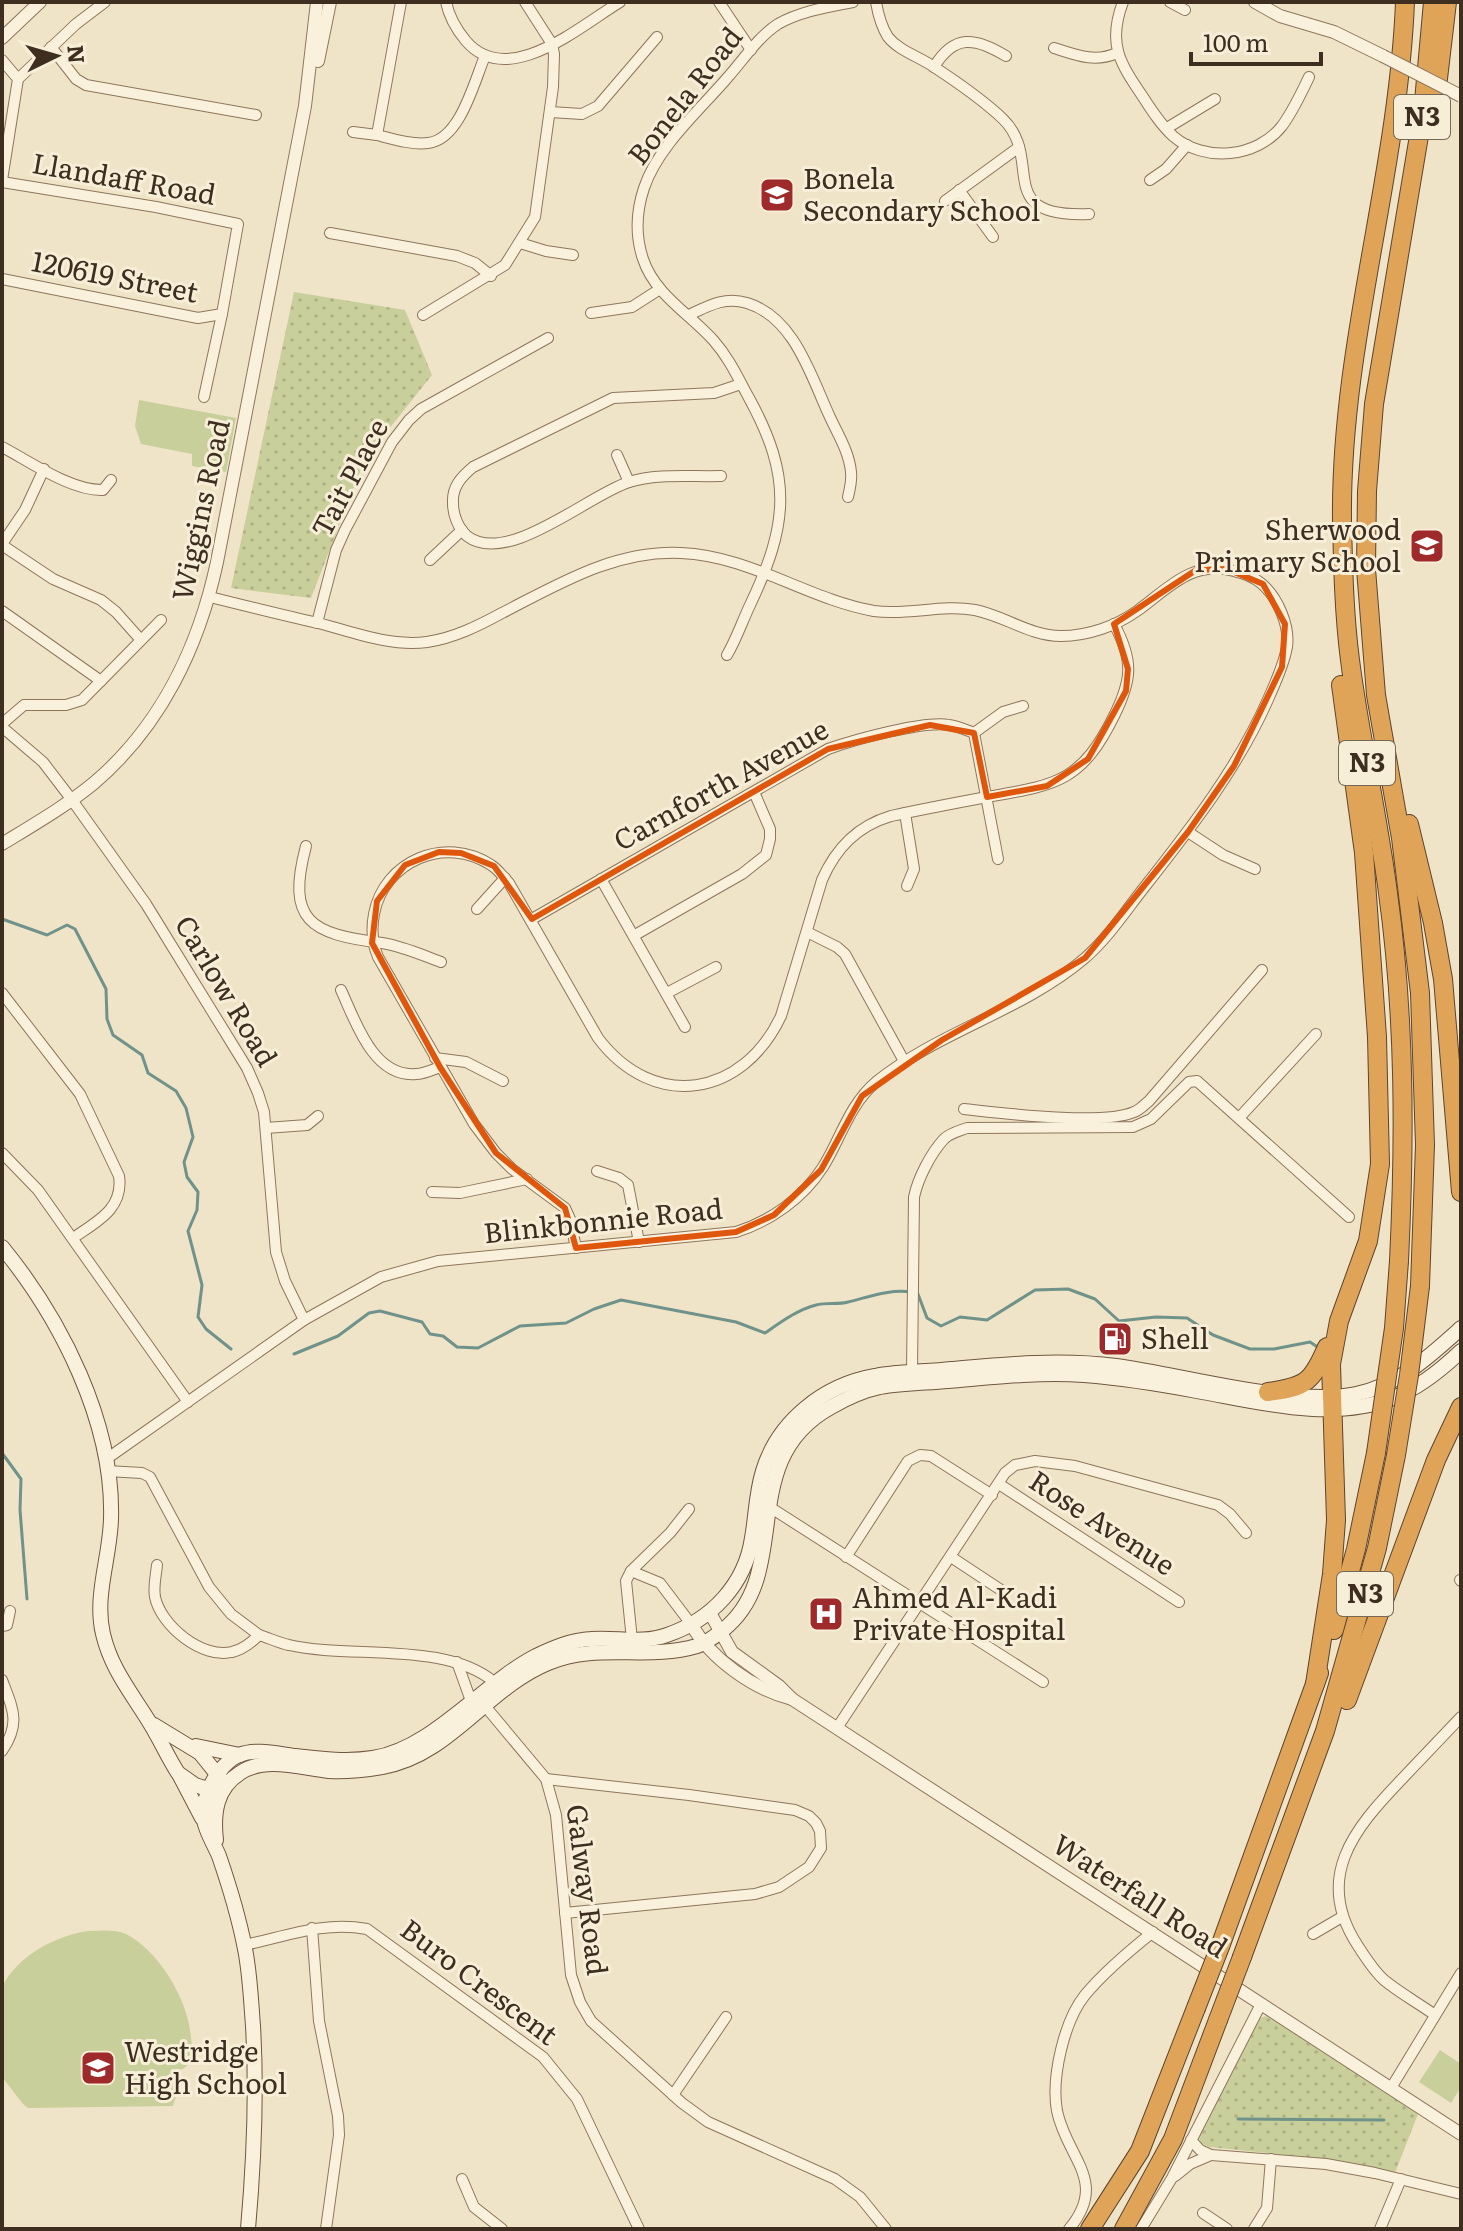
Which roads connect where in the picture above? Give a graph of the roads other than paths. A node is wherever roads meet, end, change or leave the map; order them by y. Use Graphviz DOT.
graph roads {
  1 [pos="40,2"];
  2 [pos="105,2"];
  3 [pos="317,2"];
  4 [pos="330,2"];
  5 [pos="401,2"];
  6 [pos="446,2"];
  7 [pos="525,2"];
  8 [pos="620,2"];
  9 [pos="849,2"];
  10 [pos="876,2"];
  11 [pos="1123,2"];
  12 [pos="1170,2"];
  13 [pos="1255,2"];
  14 [pos="1405,2"];
  15 [pos="1433,2"];
  16 [pos="1447,2"];
  17 [pos="724,4"];
  18 [pos="1185,10"];
  19 [pos="657,37"];
  20 [pos="2,38"];
  21 [pos="552,44"];
  22 [pos="51,47"];
  23 [pos="1054,48"];
  24 [pos="751,50"];
  25 [pos="1117,53"];
  26 [pos="485,56"];
  27 [pos="1006,56"];
  28 [pos="2,60"];
  29 [pos="934,67"];
  30 [pos="1309,77"];
  31 [pos="18,79"];
  32 [pos="1461,96"];
  33 [pos="1215,99"];
  34 [pos="305,106"];
  35 [pos="550,112"];
  36 [pos="256,115"];
  37 [pos="1167,128"];
  38 [pos="353,132"];
  39 [pos="377,135"];
  40 [pos="1187,145"];
  41 [pos="1019,147"];
  42 [pos="1150,180"];
  43 [pos="2,181"];
  44 [pos="959,190"];
  45 [pos="945,201"];
  46 [pos="1089,214"];
  47 [pos="238,224"];
  48 [pos="1403,232"];
  49 [pos="330,233"];
  50 [pos="993,237"];
  51 [pos="520,243"];
  52 [pos="573,255"];
  53 [pos="491,276"];
  54 [pos="2,279"];
  55 [pos="660,289"];
  56 [pos="591,313"];
  57 [pos="222,314"];
  58 [pos="423,315"];
  59 [pos="689,315"];
  60 [pos="548,338"];
  61 [pos="741,384"];
  62 [pos="204,397"];
  63 [pos="2,447"];
  64 [pos="617,455"];
  65 [pos="44,469"];
  66 [pos="721,476"];
  67 [pos="111,480"];
  68 [pos="629,482"];
  69 [pos="848,497"];
  70 [pos="1342,519"];
  71 [pos="462,530"];
  72 [pos="2,544"];
  73 [pos="430,560"];
  74 [pos="765,572"];
  75 [pos="210,597"];
  76 [pos="2,611"];
  77 [pos="161,620"];
  78 [pos="317,623"];
  79 [pos="1114,624"];
  80 [pos="140,639"];
  81 [pos="727,655"];
  82 [pos="101,681"];
  83 [pos="1023,706"];
  84 [pos="2,726"];
  85 [pos="974,733"];
  86 [pos="1383,745"];
  87 [pos="754,792"];
  88 [pos="987,797"];
  89 [pos="72,800"];
  90 [pos="905,813"];
  91 [pos="1188,832"];
  92 [pos="2,844"];
  93 [pos="306,846"];
  94 [pos="998,859"];
  95 [pos="1255,869"];
  96 [pos="505,878"];
  97 [pos="601,879"];
  98 [pos="907,886"];
  99 [pos="477,909"];
  100 [pos="532,919"];
  101 [pos="807,932"];
  102 [pos="635,935"];
  103 [pos="372,943"];
  104 [pos="441,962"];
  105 [pos="716,967"];
  106 [pos="1262,970"];
  107 [pos="341,990"];
  108 [pos="2,993"];
  109 [pos="667,993"];
  110 [pos="685,1027"];
  111 [pos="1316,1034"];
  112 [pos="904,1061"];
  113 [pos="438,1063"];
  114 [pos="503,1081"];
  115 [pos="964,1109"];
  116 [pos="318,1116"];
  117 [pos="1239,1118"];
  118 [pos="266,1128"];
  119 [pos="2,1153"];
  120 [pos="597,1171"];
  121 [pos="527,1179"];
  122 [pos="432,1192"];
  123 [pos="1461,1192"];
  124 [pos="1349,1217"];
  125 [pos="73,1238"];
  126 [pos="639,1242"];
  127 [pos="2,1247"];
  128 [pos="576,1248"];
  129 [pos="304,1320"];
  130 [pos="1339,1321"];
  131 [pos="1461,1328"];
  132 [pos="1461,1351"];
  133 [pos="912,1372"];
  134 [pos="1258,1394"];
  135 [pos="188,1402"];
  136 [pos="1332,1402"];
  137 [pos="1461,1407"];
  138 [pos="106,1465"];
  139 [pos="999,1484"];
  140 [pos="992,1495"];
  141 [pos="768,1506"];
  142 [pos="689,1509"];
  143 [pos="1246,1533"];
  144 [pos="846,1557"];
  145 [pos="951,1557"];
  146 [pos="157,1565"];
  147 [pos="631,1571"];
  148 [pos="1004,1592"];
  149 [pos="1179,1602"];
  150 [pos="920,1603"];
  151 [pos="10,1611"];
  152 [pos="710,1613"];
  153 [pos="691,1624"];
  154 [pos="2,1626"];
  155 [pos="721,1631"];
  156 [pos="259,1635"];
  157 [pos="632,1640"];
  158 [pos="703,1645"];
  159 [pos="457,1662"];
  160 [pos="2,1680"];
  161 [pos="494,1682"];
  162 [pos="1043,1682"];
  163 [pos="1315,1684"];
  164 [pos="792,1699"];
  165 [pos="478,1703"];
  166 [pos="1461,1717"];
  167 [pos="148,1720"];
  168 [pos="837,1728"];
  169 [pos="1325,1731"];
  170 [pos="184,1743"];
  171 [pos="2,1751"];
  172 [pos="240,1755"];
  173 [pos="178,1773"];
  174 [pos="546,1779"];
  175 [pos="218,1785"];
  176 [pos="204,1822"];
  177 [pos="219,1856"];
  178 [pos="565,1913"];
  179 [pos="1342,1917"];
  180 [pos="312,1928"];
  181 [pos="1153,1932"];
  182 [pos="1313,1934"];
  183 [pos="245,1945"];
  184 [pos="1461,1973"];
  185 [pos="1261,2004"];
  186 [pos="1435,2015"];
  187 [pos="726,2017"];
  188 [pos="1391,2088"];
  189 [pos="673,2095"];
  190 [pos="1461,2134"];
  191 [pos="1191,2140"];
  192 [pos="1211,2155"];
  193 [pos="1271,2159"];
  194 [pos="1172,2178"];
  195 [pos="462,2179"];
  196 [pos="1401,2179"];
  197 [pos="1461,2194"];
  198 [pos="1203,2213"];
  199 [pos="248,2229"];
  200 [pos="326,2229"];
  201 [pos="502,2229"];
  202 [pos="639,2229"];
  203 [pos="886,2229"];
  204 [pos="1069,2229"];
  205 [pos="1090,2229"];
  206 [pos="1124,2229"];
  207 [pos="1141,2229"];
  208 [pos="1227,2229"];
  209 [pos="1254,2229"];
  210 [pos="1380,2229"];
  1 -- 20 [label="street"];
  2 -- 22 [label="street"];
  3 -- 34 [label="street, Wiggins Road"];
  4 -- 34 [label="street, Wiggins Road"];
  5 -- 39 [label="street"];
  6 -- 26 [label="street"];
  7 -- 21 [label="street"];
  8 -- 21 [label="street"];
  9 -- 24 [label="street, Bonela Road"];
  10 -- 29 [label="street"];
  11 -- 25 [label="street"];
  12 -- 18 [label="street"];
  13 -- 32 [label="street, bridge"];
  14 -- 70 [label="highway, N3"];
  15 -- 48 [label="highway, N3"];
  16 -- 48 [label="highway"];
  17 -- 24 [label="street"];
  19 -- 35 [label="street"];
  21 -- 26 [label="street"];
  21 -- 35 [label="street"];
  22 -- 31 [label="street"];
  22 -- 36 [label="street"];
  23 -- 25 [label="street"];
  24 -- 55 [label="street, Bonela Road"];
  25 -- 37 [label="street"];
  26 -- 39 [label="street"];
  27 -- 29 [label="street"];
  28 -- 31 [label="street"];
  29 -- 41 [label="street"];
  30 -- 40 [label="street"];
  31 -- 43 [label="street"];
  33 -- 37 [label="street"];
  34 -- 75 [label="street, Wiggins Road"];
  35 -- 51 [label="street"];
  37 -- 40 [label="street"];
  38 -- 39 [label="street"];
  40 -- 42 [label="street"];
  41 -- 44 [label="street"];
  41 -- 46 [label="street"];
  43 -- 47 [label="street, Llandaff Road"];
  44 -- 45 [label="street"];
  44 -- 50 [label="street"];
  47 -- 57 [label="street, 120619 Street"];
  48 -- 86 [label="highway, N3"];
  49 -- 53 [label="street"];
  51 -- 52 [label="street"];
  51 -- 53 [label="street"];
  53 -- 58 [label="street"];
  54 -- 57 [label="street, 120619 Street"];
  55 -- 56 [label="street"];
  55 -- 59 [label="street, Bonela Road"];
  57 -- 62 [label="street"];
  59 -- 61 [label="street, Bonela Road"];
  59 -- 69 [label="street"];
  60 -- 78 [label="street, Tait Place"];
  61 -- 71 [label="street"];
  61 -- 74 [label="street, Bonela Road"];
  63 -- 65 [label="street"];
  64 -- 68 [label="street"];
  65 -- 67 [label="street"];
  65 -- 72 [label="street"];
  66 -- 68 [label="street"];
  68 -- 71 [label="street"];
  70 -- 130 [label="highway"];
  70 -- 163 [label="highway, N3, bridge"];
  71 -- 73 [label="street"];
  72 -- 80 [label="street"];
  74 -- 78 [label="street, Blinkbonnie Road"];
  74 -- 79 [label="street, Blinkbonnie Road"];
  74 -- 81 [label="street, Bonela Road"];
  75 -- 78 [label="street, Blinkbonnie Road"];
  75 -- 89 [label="street, Wiggins Road"];
  76 -- 82 [label="street"];
  77 -- 80 [label="street"];
  79 -- 88 [label="street"];
  79 -- 91 [label="street, Blinkbonnie Road"];
  80 -- 82 [label="street"];
  82 -- 84 [label="street"];
  83 -- 85 [label="street"];
  84 -- 89 [label="street, Carlow Road"];
  85 -- 87 [label="street, Carnforth Avenue"];
  85 -- 88 [label="street"];
  86 -- 123 [label="highway"];
  86 -- 169 [label="highway, N3, bridge"];
  87 -- 97 [label="street, Carnforth Avenue"];
  87 -- 102 [label="street"];
  88 -- 90 [label="street"];
  88 -- 94 [label="street"];
  89 -- 92 [label="street, Wiggins Road"];
  89 -- 118 [label="street, Carlow Road"];
  90 -- 98 [label="street"];
  90 -- 101 [label="street"];
  91 -- 95 [label="street"];
  91 -- 112 [label="street, Blinkbonnie Road"];
  93 -- 103 [label="street"];
  96 -- 99 [label="street"];
  96 -- 100 [label="street"];
  96 -- 103 [label="street"];
  97 -- 100 [label="street, Carnforth Avenue"];
  97 -- 102 [label="street"];
  100 -- 101 [label="street"];
  101 -- 112 [label="street"];
  102 -- 109 [label="street"];
  103 -- 104 [label="street"];
  103 -- 113 [label="street"];
  105 -- 109 [label="street"];
  106 -- 115 [label="street"];
  107 -- 113 [label="street"];
  108 -- 125 [label="street"];
  109 -- 110 [label="street"];
  111 -- 117 [label="street"];
  112 -- 126 [label="street, Blinkbonnie Road"];
  113 -- 114 [label="street"];
  113 -- 121 [label="street"];
  116 -- 118 [label="street"];
  117 -- 124 [label="street"];
  117 -- 133 [label="street"];
  118 -- 129 [label="street, Carlow Road"];
  119 -- 125 [label="street"];
  120 -- 126 [label="street"];
  121 -- 122 [label="street"];
  121 -- 128 [label="street"];
  125 -- 135 [label="street"];
  126 -- 128 [label="street, Blinkbonnie Road"];
  127 -- 138 [label="main road"];
  128 -- 129 [label="street, Blinkbonnie Road"];
  129 -- 135 [label="street, Blinkbonnie Road"];
  130 -- 134 [label="highway"];
  130 -- 136 [label="highway"];
  131 -- 136 [label="main road"];
  132 -- 136 [label="main road"];
  133 -- 134 [label="main road"];
  133 -- 152 [label="main road"];
  134 -- 136 [label="main road"];
  134 -- 141 [label="main road"];
  135 -- 138 [label="street, Blinkbonnie Road"];
  136 -- 163 [label="highway"];
  137 -- 169 [label="highway"];
  138 -- 156 [label="street"];
  138 -- 167 [label="main road"];
  139 -- 140 [label="street"];
  139 -- 143 [label="street"];
  139 -- 149 [label="street, Rose Avenue"];
  140 -- 144 [label="street"];
  140 -- 145 [label="street"];
  141 -- 144 [label="street"];
  141 -- 155 [label="main road"];
  142 -- 147 [label="street"];
  144 -- 150 [label="street"];
  145 -- 148 [label="street"];
  145 -- 150 [label="street"];
  146 -- 156 [label="street"];
  147 -- 153 [label="street"];
  147 -- 157 [label="street"];
  150 -- 162 [label="street"];
  150 -- 168 [label="street"];
  151 -- 154 [label="street"];
  152 -- 153 [label="main road"];
  152 -- 155 [label="street, Waterfall Road"];
  153 -- 157 [label="main road"];
  153 -- 158 [label="street, Waterfall Road"];
  155 -- 158 [label="main road"];
  155 -- 164 [label="street, Waterfall Road"];
  156 -- 159 [label="street"];
  157 -- 161 [label="main road"];
  158 -- 164 [label="street, Waterfall Road"];
  158 -- 165 [label="main road"];
  159 -- 161 [label="street"];
  159 -- 165 [label="street"];
  160 -- 171 [label="street"];
  161 -- 165 [label="main road"];
  163 -- 205 [label="highway, N3, bridge"];
  164 -- 168 [label="street, Waterfall Road"];
  165 -- 172 [label="main road"];
  165 -- 174 [label="street, Galway Road"];
  165 -- 175 [label="main road"];
  166 -- 179 [label="street"];
  167 -- 170 [label="main road"];
  167 -- 173 [label="main road"];
  168 -- 181 [label="street, Waterfall Road"];
  169 -- 206 [label="highway, N3, bridge"];
  170 -- 172 [label="main road"];
  170 -- 175 [label="main road"];
  172 -- 175 [label="main road"];
  173 -- 175 [label="main road"];
  173 -- 176 [label="main road"];
  174 -- 178 [label="street, Galway Road"];
  174 -- 178 [label="street"];
  175 -- 176 [label="main road"];
  175 -- 177 [label="main road"];
  176 -- 177 [label="main road"];
  177 -- 183 [label="main road"];
  178 -- 189 [label="street, Galway Road"];
  179 -- 182 [label="street"];
  179 -- 186 [label="street"];
  180 -- 183 [label="street, Buro Crescent"];
  180 -- 200 [label="street"];
  180 -- 202 [label="street, Buro Crescent"];
  181 -- 185 [label="street, Waterfall Road"];
  181 -- 204 [label="street"];
  183 -- 199 [label="main road"];
  184 -- 186 [label="street"];
  185 -- 188 [label="street, Waterfall Road"];
  185 -- 191 [label="street"];
  186 -- 188 [label="street"];
  187 -- 189 [label="street"];
  188 -- 190 [label="street, Waterfall Road"];
  189 -- 203 [label="street, Galway Road"];
  191 -- 192 [label="street"];
  191 -- 194 [label="street"];
  192 -- 193 [label="street"];
  192 -- 194 [label="street"];
  193 -- 196 [label="street"];
  193 -- 209 [label="street"];
  194 -- 207 [label="street"];
  195 -- 201 [label="street"];
  196 -- 197 [label="street"];
  196 -- 210 [label="street"];
  198 -- 208 [label="street"];
}
